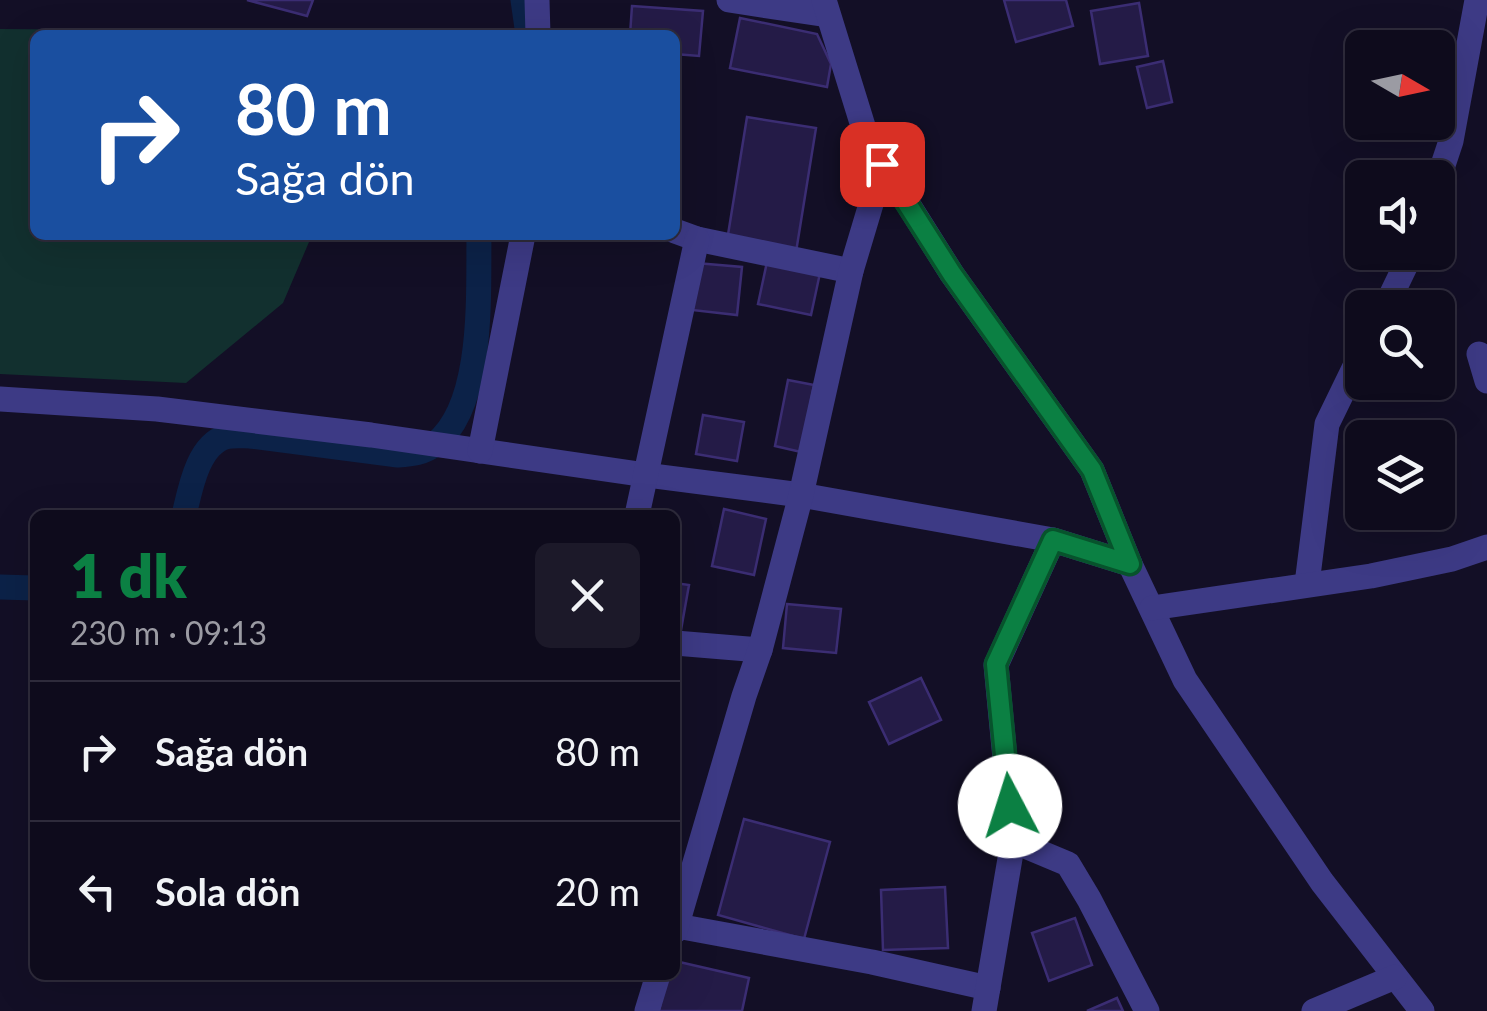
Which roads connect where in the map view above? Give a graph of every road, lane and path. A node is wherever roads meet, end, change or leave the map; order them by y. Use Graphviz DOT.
graph roads {
  1 [pos="537,0"];
  2 [pos="729,0"];
  3 [pos="1477,0"];
  4 [pos="826,8"];
  5 [pos="538,30"];
  6 [pos="1444,160"];
  7 [pos="882,164"];
  8 [pos="686,235"];
  9 [pos="522,240"];
  10 [pos="851,270"];
  11 [pos="1480,354"];
  12 [pos="1487,381"];
  13 [pos="1345,387"];
  14 [pos="0,399"];
  15 [pos="480,451"];
  16 [pos="646,475"];
  17 [pos="801,495"];
  18 [pos="638,510"];
  19 [pos="1053,540"];
  20 [pos="1487,547"];
  21 [pos="1130,564"];
  22 [pos="1307,584"];
  23 [pos="1152,608"];
  24 [pos="680,643"];
  25 [pos="760,650"];
  26 [pos="1013,841"];
  27 [pos="680,914"];
  28 [pos="680,929"];
  29 [pos="1395,977"];
  30 [pos="656,980"];
  31 [pos="986,999"];
  32 [pos="647,1011"];
  33 [pos="1146,1011"];
  34 [pos="1314,1011"];
  35 [pos="1422,1011"];
  1 -- 5 [label="street"];
  2 -- 4 [label="street"];
  3 -- 6 [label="street"];
  4 -- 7 [label="street"];
  7 -- 10 [label="street"];
  7 -- 21 [label="street"];
  8 -- 10 [label="street"];
  8 -- 16 [label="street"];
  9 -- 15 [label="street"];
  10 -- 17 [label="street"];
  11 -- 12 [label="street"];
  13 -- 22 [label="street"];
  14 -- 15 [label="street"];
  15 -- 16 [label="street"];
  16 -- 17 [label="street"];
  16 -- 18 [label="street"];
  17 -- 19 [label="street"];
  17 -- 25 [label="street"];
  19 -- 21 [label="street"];
  19 -- 26 [label="street"];
  20 -- 22 [label="street"];
  21 -- 23 [label="street"];
  22 -- 23 [label="street"];
  23 -- 29 [label="street"];
  24 -- 25 [label="street"];
  25 -- 27 [label="street"];
  26 -- 31 [label="street"];
  26 -- 33 [label="street"];
  28 -- 31 [label="street"];
  29 -- 34 [label="street"];
  29 -- 35 [label="street"];
  30 -- 32 [label="street"];
}
